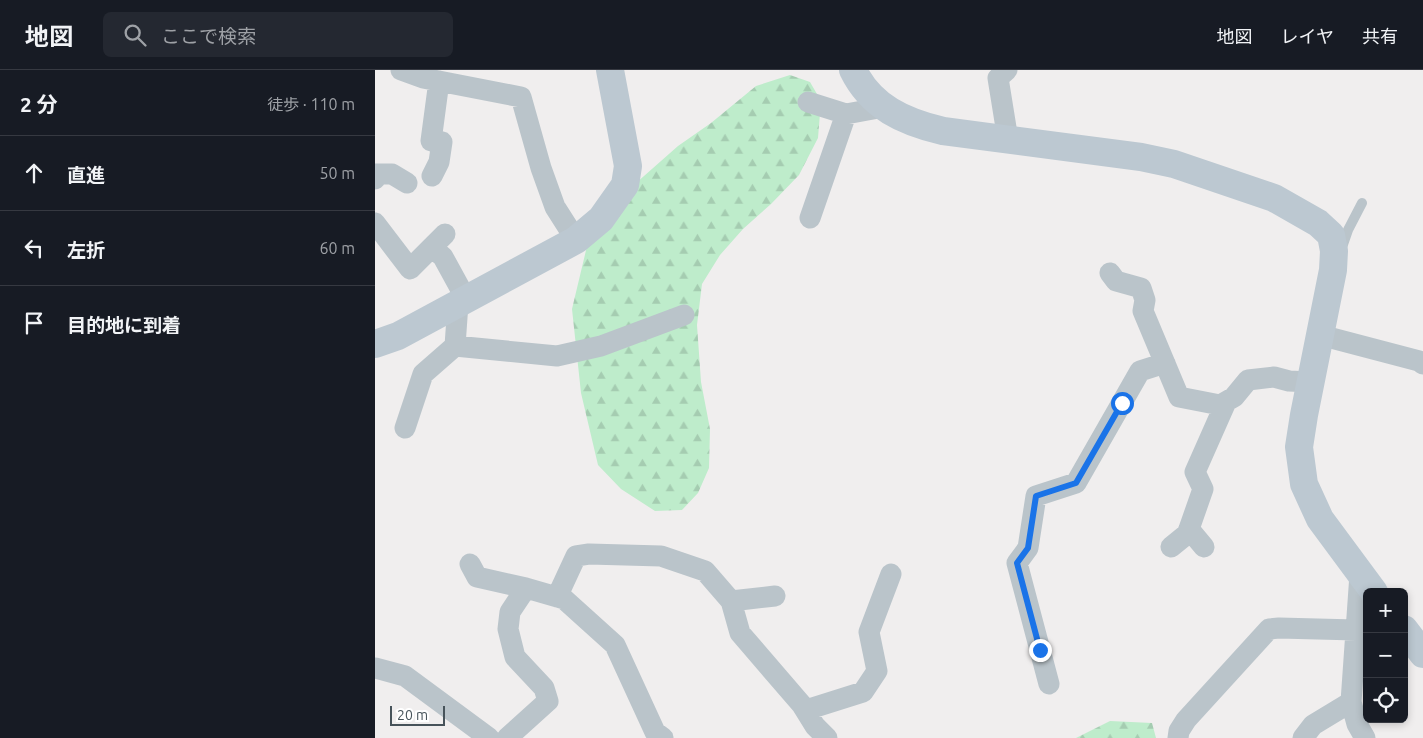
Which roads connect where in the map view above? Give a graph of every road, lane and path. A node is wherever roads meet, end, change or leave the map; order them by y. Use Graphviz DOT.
graph roads {
  1 [pos="401,70"];
  2 [pos="610,70"];
  3 [pos="853,70"];
  4 [pos="999,73"];
  5 [pos="439,81"];
  6 [pos="808,102"];
  7 [pos="884,107"];
  8 [pos="846,114"];
  9 [pos="1008,140"];
  10 [pos="431,176"];
  11 [pos="375,178"];
  12 [pos="407,183"];
  13 [pos="1362,203"];
  14 [pos="810,218"];
  15 [pos="375,223"];
  16 [pos="576,240"];
  17 [pos="1333,270"];
  18 [pos="1110,274"];
  19 [pos="462,301"];
  20 [pos="684,315"];
  21 [pos="1320,335"];
  22 [pos="456,339"];
  23 [pos="375,344"];
  24 [pos="1165,363"];
  25 [pos="412,364"];
  26 [pos="1423,364"];
  27 [pos="1310,382"];
  28 [pos="1226,402"];
  29 [pos="405,428"];
  30 [pos="1189,529"];
  31 [pos="1171,547"];
  32 [pos="1204,547"];
  33 [pos="470,564"];
  34 [pos="891,574"];
  35 [pos="1367,583"];
  36 [pos="526,588"];
  37 [pos="775,596"];
  38 [pos="557,597"];
  39 [pos="731,601"];
  40 [pos="1356,630"];
  41 [pos="1407,633"];
  42 [pos="1423,654"];
  43 [pos="375,668"];
  44 [pos="1049,684"];
  45 [pos="1351,702"];
  46 [pos="806,710"];
  47 [pos="489,738"];
  48 [pos="507,738"];
  49 [pos="663,738"];
  50 [pos="827,738"];
  51 [pos="1178,738"];
  52 [pos="1303,738"];
  53 [pos="1365,738"];
  1 -- 5 [label="street"];
  2 -- 16 [label="street"];
  3 -- 7 [label="street"];
  4 -- 9 [label="street"];
  5 -- 10 [label="street"];
  5 -- 16 [label="street"];
  6 -- 8 [label="street"];
  7 -- 8 [label="street"];
  7 -- 9 [label="street"];
  8 -- 14 [label="street"];
  9 -- 17 [label="street"];
  11 -- 12 [label="street"];
  13 -- 17 [label="lane"];
  15 -- 19 [label="street"];
  16 -- 19 [label="street"];
  17 -- 21 [label="street"];
  18 -- 24 [label="street"];
  19 -- 22 [label="street"];
  19 -- 23 [label="street"];
  20 -- 22 [label="street"];
  21 -- 26 [label="street"];
  21 -- 27 [label="street"];
  22 -- 25 [label="street"];
  22 -- 29 [label="street"];
  24 -- 28 [label="street"];
  24 -- 44 [label="street"];
  27 -- 28 [label="street"];
  27 -- 35 [label="street"];
  28 -- 30 [label="street"];
  30 -- 31 [label="street"];
  30 -- 32 [label="street"];
  33 -- 36 [label="street"];
  34 -- 46 [label="street"];
  35 -- 40 [label="street"];
  36 -- 38 [label="street"];
  36 -- 48 [label="street"];
  37 -- 39 [label="street"];
  38 -- 39 [label="street"];
  38 -- 49 [label="street"];
  39 -- 46 [label="street"];
  40 -- 45 [label="street"];
  40 -- 51 [label="street"];
  41 -- 42 [label="street"];
  43 -- 47 [label="street"];
  45 -- 52 [label="street"];
  45 -- 53 [label="street"];
  46 -- 50 [label="street"];
}
